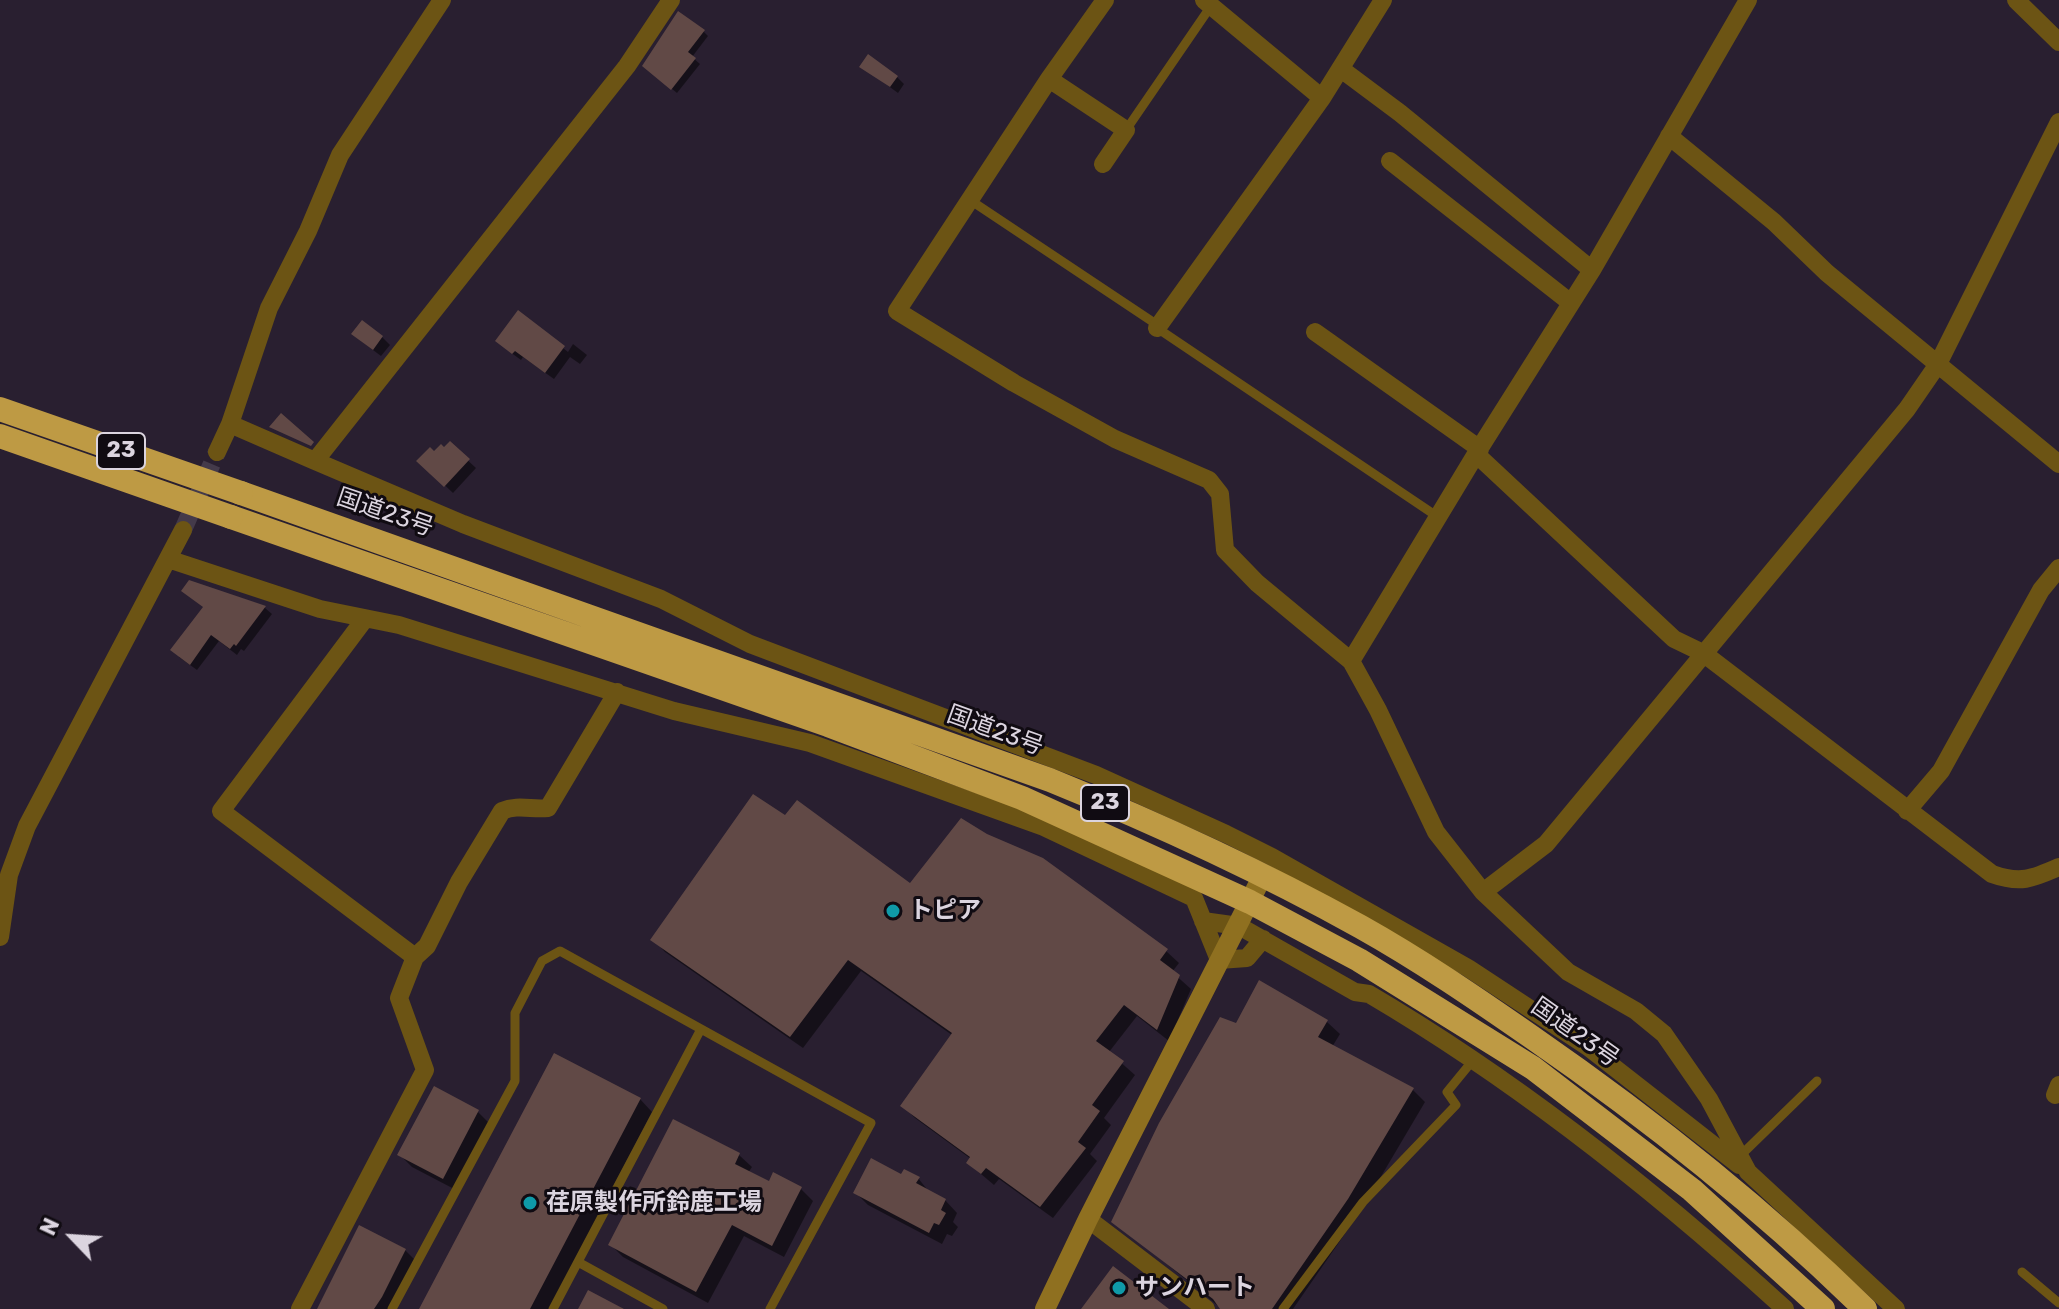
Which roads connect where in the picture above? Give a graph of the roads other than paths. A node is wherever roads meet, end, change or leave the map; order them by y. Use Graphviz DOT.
graph roads {
  1 [pos="442,0"];
  2 [pos="671,0"];
  3 [pos="1105,0"];
  4 [pos="1383,0"];
  5 [pos="1748,0"];
  6 [pos="2016,0"];
  7 [pos="1208,3"];
  8 [pos="2059,42"];
  9 [pos="1341,69"];
  10 [pos="1049,79"];
  11 [pos="1322,98"];
  12 [pos="2059,122"];
  13 [pos="1126,130"];
  14 [pos="1669,136"];
  15 [pos="1390,161"];
  16 [pos="1103,164"];
  17 [pos="970,200"];
  18 [pos="1592,270"];
  19 [pos="1571,303"];
  20 [pos="1158,327"];
  21 [pos="1315,332"];
  22 [pos="1938,364"];
  23 [pos="0,409"];
  24 [pos="230,424"];
  25 [pos="0,436"];
  26 [pos="1478,451"];
  27 [pos="217,452"];
  28 [pos="315,461"];
  29 [pos="2059,464"];
  30 [pos="1438,517"];
  31 [pos="183,530"];
  32 [pos="168,559"];
  33 [pos="2059,568"];
  34 [pos="364,620"];
  35 [pos="1703,653"];
  36 [pos="1351,661"];
  37 [pos="617,692"];
  38 [pos="1907,811"];
  39 [pos="2059,867"];
  40 [pos="1263,875"];
  41 [pos="1483,892"];
  42 [pos="1250,902"];
  43 [pos="1203,921"];
  44 [pos="1239,926"];
  45 [pos="0,937"];
  46 [pos="1263,939"];
  47 [pos="415,957"];
  48 [pos="1219,960"];
  49 [pos="1375,984"];
  50 [pos="701,1029"];
  51 [pos="1474,1059"];
  52 [pos="1817,1081"];
  53 [pos="1744,1164"];
  54 [pos="1088,1219"];
  55 [pos="578,1262"];
  56 [pos="2022,1272"];
  57 [pos="2059,1303"];
  58 [pos="300,1309"];
  59 [pos="392,1309"];
  60 [pos="553,1309"];
  61 [pos="663,1309"];
  62 [pos="770,1309"];
  63 [pos="1045,1309"];
  64 [pos="1206,1309"];
  65 [pos="1283,1309"];
  66 [pos="1785,1309"];
  67 [pos="1823,1309"];
  68 [pos="1865,1309"];
  69 [pos="1896,1309"];
  1 -- 24 [label="street"];
  2 -- 28 [label="street"];
  3 -- 10 [label="street"];
  4 -- 9 [label="street"];
  5 -- 14 [label="street"];
  6 -- 8 [label="street"];
  7 -- 11 [label="street"];
  7 -- 13 [label="lane"];
  9 -- 11 [label="street"];
  9 -- 18 [label="street"];
  10 -- 13 [label="street"];
  10 -- 17 [label="street"];
  11 -- 20 [label="street"];
  12 -- 22 [label="street"];
  13 -- 16 [label="street"];
  14 -- 18 [label="street"];
  14 -- 22 [label="street"];
  15 -- 19 [label="street"];
  17 -- 20 [label="lane"];
  17 -- 36 [label="street"];
  18 -- 19 [label="street"];
  19 -- 26 [label="street"];
  20 -- 30 [label="lane"];
  21 -- 26 [label="street"];
  22 -- 29 [label="street"];
  22 -- 35 [label="street"];
  23 -- 40 [label="highway, 国道23号 / 23, bridge"];
  24 -- 27 [label="street"];
  24 -- 28 [label="street"];
  25 -- 42 [label="highway, 23, bridge"];
  26 -- 30 [label="street"];
  26 -- 35 [label="street"];
  28 -- 53 [label="street"];
  30 -- 36 [label="street"];
  31 -- 32 [label="street"];
  32 -- 34 [label="street"];
  32 -- 45 [label="street"];
  33 -- 38 [label="street"];
  34 -- 37 [label="street"];
  34 -- 47 [label="street"];
  35 -- 38 [label="street"];
  35 -- 41 [label="street"];
  36 -- 41 [label="street"];
  37 -- 43 [label="street"];
  37 -- 47 [label="street"];
  38 -- 39 [label="street"];
  40 -- 42 [label="street"];
  40 -- 68 [label="highway, 国道23号 / 23"];
  41 -- 53 [label="street"];
  42 -- 44 [label="street"];
  42 -- 49 [label="highway, 23"];
  43 -- 44 [label="street"];
  43 -- 48 [label="street"];
  44 -- 46 [label="street"];
  44 -- 48 [label="street"];
  46 -- 48 [label="street"];
  46 -- 49 [label="street"];
  47 -- 58 [label="street"];
  48 -- 54 [label="street"];
  49 -- 51 [label="street"];
  49 -- 67 [label="highway, 23"];
  50 -- 55 [label="lane"];
  50 -- 59 [label="lane"];
  50 -- 62 [label="lane"];
  51 -- 65 [label="lane"];
  51 -- 66 [label="street"];
  52 -- 53 [label="lane"];
  53 -- 69 [label="street"];
  54 -- 63 [label="street"];
  54 -- 64 [label="street"];
  55 -- 60 [label="lane"];
  55 -- 61 [label="lane"];
  56 -- 57 [label="lane"];
}
